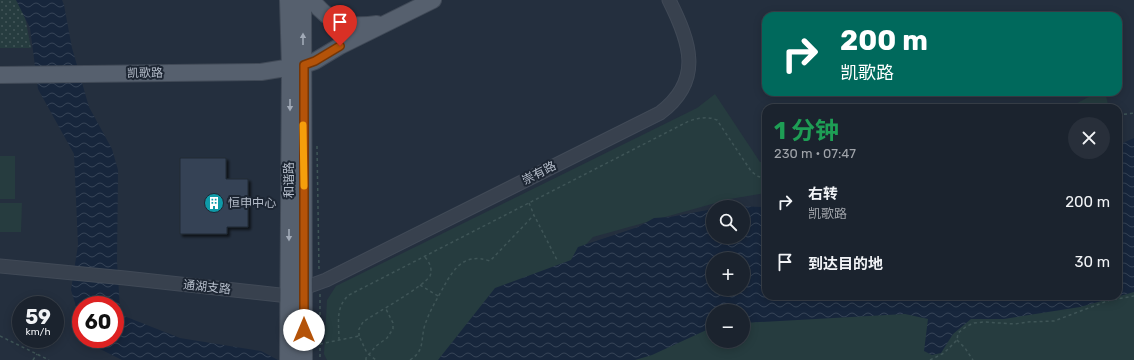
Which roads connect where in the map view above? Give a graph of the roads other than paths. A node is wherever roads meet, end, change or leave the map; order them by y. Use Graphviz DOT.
graph roads {
  1 [pos="288,0"];
  2 [pos="303,0"];
  3 [pos="312,0"];
  4 [pos="433,0"];
  5 [pos="669,0"];
  6 [pos="390,22"];
  7 [pos="297,65"];
  8 [pos="0,66"];
  9 [pos="27,70"];
  10 [pos="0,75"];
  11 [pos="0,266"];
  12 [pos="304,288"];
  13 [pos="289,300"];
  14 [pos="288,360"];
  15 [pos="310,360"];
  1 -- 7 [label="main road, 和谐路"];
  7 -- 2 [label="main road, 和谐路, one-way"];
  3 -- 6 [label="main road"];
  4 -- 6 [label="main road"];
  5 -- 12 [label="street, 崇有路"];
  6 -- 7 [label="main road"];
  7 -- 9 [label="main road, 凯歌路"];
  7 -- 12 [label="main road, 和谐路"];
  7 -- 13 [label="main road, 和谐路, one-way"];
  8 -- 9 [label="main road, 凯歌路"];
  9 -- 10 [label="main road, 凯歌路"];
  11 -- 13 [label="street, 通湖支路"];
  12 -- 15 [label="main road, 和谐路"];
  13 -- 14 [label="main road, 和谐路"];
}
